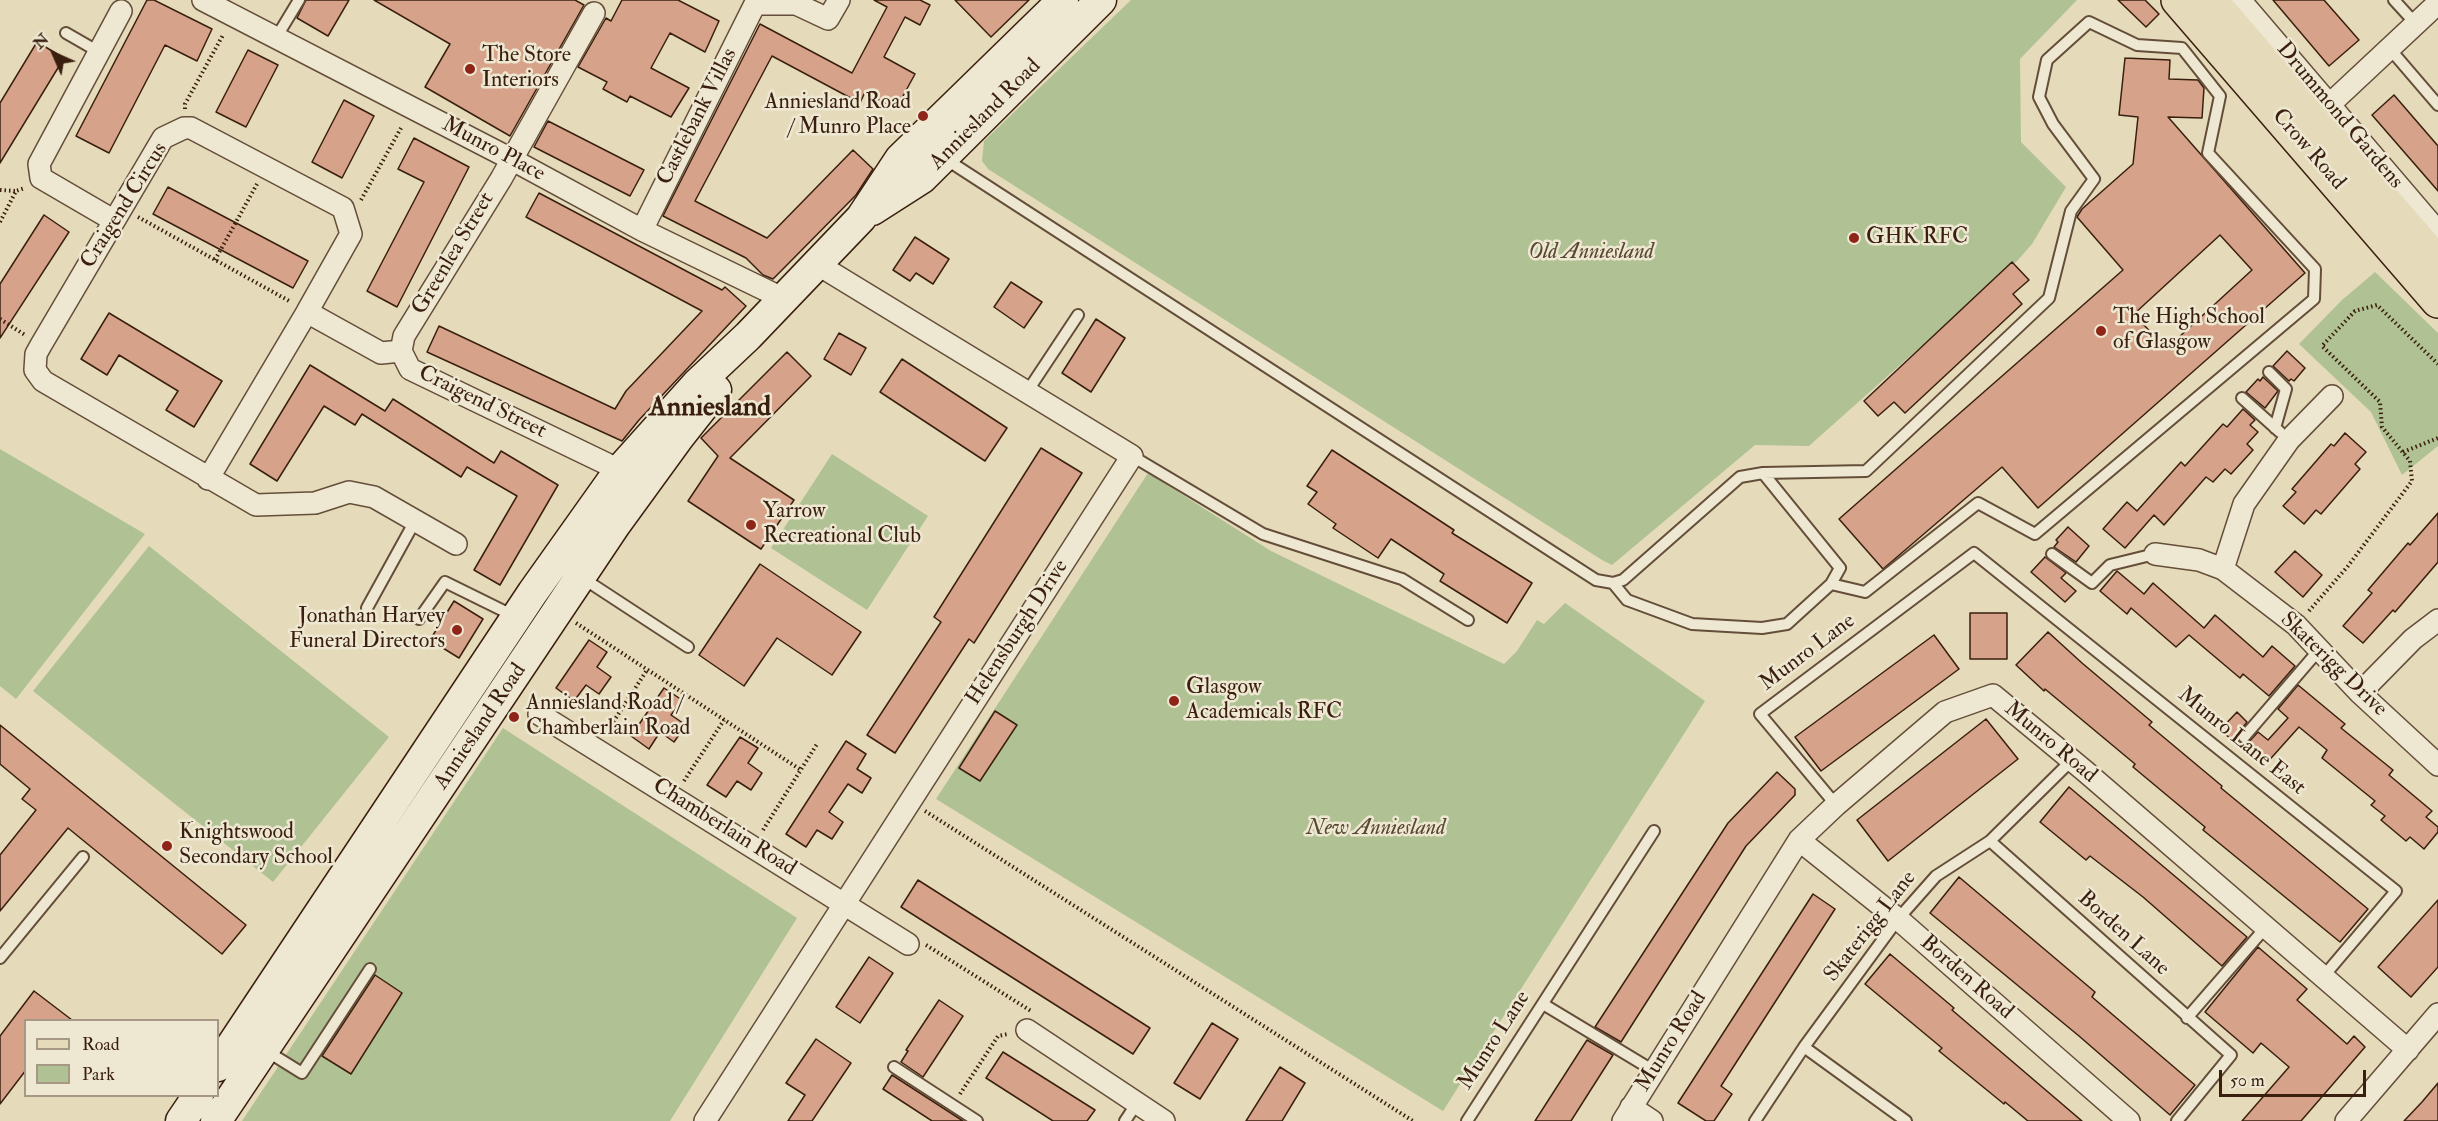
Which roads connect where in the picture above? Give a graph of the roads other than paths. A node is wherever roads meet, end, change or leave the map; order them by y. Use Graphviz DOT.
graph roads {
  1 [pos="203,0"];
  2 [pos="299,0"];
  3 [pos="839,0"];
  4 [pos="1063,0"];
  5 [pos="1101,0"];
  6 [pos="2178,0"];
  7 [pos="2210,0"];
  8 [pos="2240,0"];
  9 [pos="2394,0"];
  10 [pos="751,2"];
  11 [pos="2438,3"];
  12 [pos="120,11"];
  13 [pos="594,12"];
  14 [pos="2415,23"];
  15 [pos="66,33"];
  16 [pos="276,38"];
  17 [pos="2390,49"];
  18 [pos="99,52"];
  19 [pos="2329,105"];
  20 [pos="2438,105"];
  21 [pos="933,147"];
  22 [pos="511,159"];
  23 [pos="117,214"];
  24 [pos="642,230"];
  25 [pos="2438,232"];
  26 [pos="2438,263"];
  27 [pos="817,264"];
  28 [pos="784,299"];
  29 [pos="2438,301"];
  30 [pos="308,312"];
  31 [pos="1078,315"];
  32 [pos="401,351"];
  33 [pos="2269,372"];
  34 [pos="1027,392"];
  35 [pos="2332,396"];
  36 [pos="2242,398"];
  37 [pos="2282,434"];
  38 [pos="1132,456"];
  39 [pos="1762,473"];
  40 [pos="208,479"];
  41 [pos="632,479"];
  42 [pos="416,521"];
  43 [pos="456,544"];
  44 [pos="1974,553"];
  45 [pos="2052,554"];
  46 [pos="2155,554"];
  47 [pos="2223,569"];
  48 [pos="581,577"];
  49 [pos="1612,583"];
  50 [pos="1831,584"];
  51 [pos="367,609"];
  52 [pos="516,618"];
  53 [pos="419,620"];
  54 [pos="1468,620"];
  55 [pos="2438,620"];
  56 [pos="688,647"];
  57 [pos="2319,650"];
  58 [pos="2360,693"];
  59 [pos="539,714"];
  60 [pos="2244,738"];
  61 [pos="2072,760"];
  62 [pos="2438,765"];
  63 [pos="1836,805"];
  64 [pos="1653,831"];
  65 [pos="1798,840"];
  66 [pos="1990,841"];
  67 [pos="83,857"];
  68 [pos="844,903"];
  69 [pos="1898,919"];
  70 [pos="2266,927"];
  71 [pos="908,944"];
  72 [pos="0,958"];
  73 [pos="370,969"];
  74 [pos="2324,977"];
  75 [pos="1543,1004"];
  76 [pos="2438,1014"];
  77 [pos="2187,1018"];
  78 [pos="1027,1030"];
  79 [pos="1804,1047"];
  80 [pos="264,1050"];
  81 [pos="2408,1050"];
  82 [pos="219,1064"];
  83 [pos="894,1067"];
  84 [pos="1654,1071"];
  85 [pos="197,1097"];
  86 [pos="1137,1103"];
  87 [pos="1627,1114"];
  88 [pos="181,1121"];
  89 [pos="216,1121"];
  90 [pos="705,1121"];
  91 [pos="976,1121"];
  92 [pos="1125,1121"];
  93 [pos="1164,1121"];
  94 [pos="1467,1121"];
  95 [pos="1652,1121"];
  96 [pos="1755,1121"];
  97 [pos="1906,1121"];
  98 [pos="2129,1121"];
  99 [pos="2177,1121"];
  100 [pos="2346,1121"];
  1 -- 16 [label="street, Munro Place"];
  2 -- 16 [label="lane"];
  3 -- 10 [label="street"];
  4 -- 21 [label="street, Anniesland Road"];
  5 -- 21 [label="street, Anniesland Road"];
  6 -- 29 [label="main road, Crow Road"];
  7 -- 26 [label="main road, Crow Road"];
  8 -- 19 [label="street, Drummond Gardens"];
  9 -- 14 [label="lane"];
  10 -- 24 [label="street, Castlebank Villas"];
  11 -- 14 [label="street"];
  12 -- 18 [label="street"];
  13 -- 22 [label="street, Greenlea Street"];
  14 -- 17 [label="street"];
  15 -- 18 [label="lane"];
  16 -- 22 [label="street, Munro Place"];
  17 -- 19 [label="street"];
  17 -- 20 [label="lane"];
  18 -- 23 [label="street"];
  19 -- 25 [label="street, Drummond Gardens"];
  21 -- 27 [label="street, Anniesland Road"];
  21 -- 49 [label="lane"];
  22 -- 24 [label="street, Munro Place"];
  22 -- 32 [label="street, Greenlea Street"];
  23 -- 30 [label="street, Craigend Circus"];
  23 -- 40 [label="street, Craigend Circus"];
  24 -- 28 [label="street, Munro Place"];
  27 -- 28 [label="street, Anniesland Road"];
  27 -- 34 [label="street"];
  28 -- 41 [label="street, Anniesland Road"];
  30 -- 32 [label="street, Craigend Street"];
  30 -- 40 [label="street"];
  31 -- 34 [label="lane"];
  32 -- 41 [label="street, Craigend Street"];
  33 -- 37 [label="lane"];
  34 -- 38 [label="street"];
  35 -- 37 [label="street"];
  36 -- 37 [label="lane"];
  37 -- 47 [label="street"];
  38 -- 54 [label="lane"];
  38 -- 68 [label="street, Helensburgh Drive"];
  39 -- 49 [label="lane"];
  39 -- 50 [label="lane"];
  39 -- 50 [label="lane"];
  40 -- 42 [label="street, Craigend Circus"];
  41 -- 48 [label="street, Anniesland Road"];
  41 -- 52 [label="street, Anniesland Road"];
  42 -- 43 [label="street, Craigend Circus"];
  42 -- 51 [label="lane"];
  44 -- 63 [label="lane, Munro Lane"];
  44 -- 74 [label="lane, Munro Lane East"];
  45 -- 46 [label="lane"];
  46 -- 47 [label="street, Skaterigg Drive"];
  47 -- 57 [label="street, Skaterigg Drive"];
  48 -- 56 [label="lane"];
  48 -- 80 [label="street, Anniesland Road"];
  49 -- 50 [label="lane"];
  52 -- 53 [label="lane"];
  52 -- 82 [label="street, Anniesland Road"];
  55 -- 58 [label="street"];
  57 -- 58 [label="street, Skaterigg Drive"];
  57 -- 60 [label="lane"];
  58 -- 62 [label="street, Skaterigg Drive"];
  59 -- 68 [label="street, Chamberlain Road"];
  61 -- 63 [label="street, Munro Road"];
  61 -- 66 [label="lane, Skaterigg Lane"];
  61 -- 70 [label="street, Munro Road"];
  63 -- 65 [label="street, Munro Road"];
  64 -- 75 [label="lane, Munro Lane"];
  65 -- 69 [label="street, Borden Road"];
  65 -- 84 [label="street, Munro Road"];
  66 -- 69 [label="lane, Skaterigg Lane"];
  66 -- 77 [label="lane, Borden Lane"];
  67 -- 72 [label="lane"];
  68 -- 71 [label="street, Chamberlain Road"];
  68 -- 90 [label="street, Helensburgh Drive"];
  69 -- 79 [label="lane, Skaterigg Lane"];
  69 -- 98 [label="street, Borden Road"];
  70 -- 74 [label="street, Munro Road"];
  70 -- 77 [label="lane"];
  73 -- 80 [label="lane"];
  74 -- 81 [label="street, Munro Road"];
  75 -- 84 [label="lane"];
  75 -- 94 [label="lane, Munro Lane"];
  76 -- 81 [label="street"];
  77 -- 99 [label="lane, Borden Lane"];
  78 -- 86 [label="street"];
  79 -- 96 [label="lane, Skaterigg Lane"];
  79 -- 97 [label="lane"];
  80 -- 89 [label="street, Anniesland Road"];
  81 -- 100 [label="street"];
  83 -- 91 [label="lane"];
  84 -- 87 [label="street, Munro Road"];
  85 -- 88 [label="street"];
  86 -- 92 [label="lane"];
  86 -- 93 [label="street"];
  87 -- 95 [label="street"];
}
